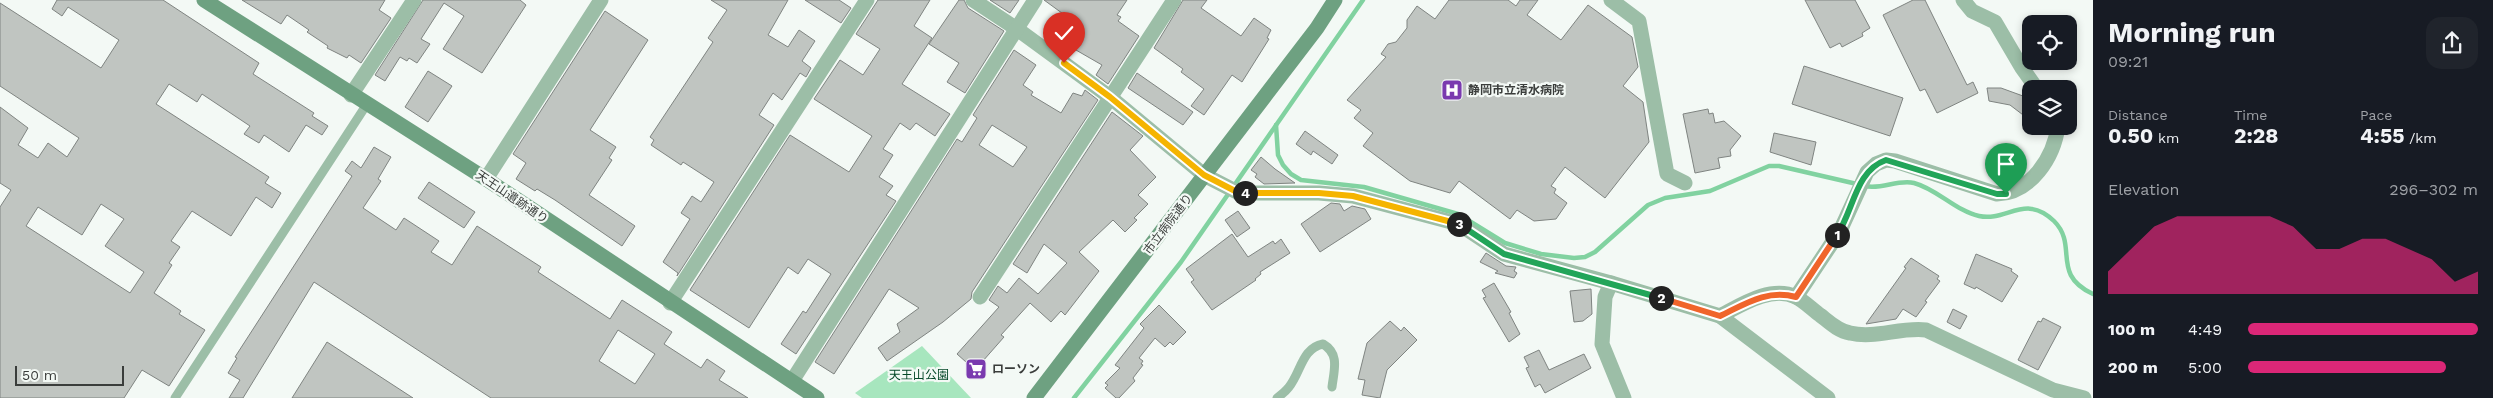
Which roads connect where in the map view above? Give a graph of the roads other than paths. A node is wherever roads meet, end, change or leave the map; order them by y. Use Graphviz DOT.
graph roads {
  1 [pos="204,0"];
  2 [pos="414,0"];
  3 [pos="601,0"];
  4 [pos="867,0"];
  5 [pos="973,0"];
  6 [pos="1035,0"];
  7 [pos="1174,0"];
  8 [pos="1335,0"];
  9 [pos="1611,0"];
  10 [pos="1963,0"];
  11 [pos="1017,29"];
  12 [pos="2031,80"];
  13 [pos="351,95"];
  14 [pos="1110,97"];
  15 [pos="367,104"];
  16 [pos="2057,135"];
  17 [pos="1204,175"];
  18 [pos="486,180"];
  19 [pos="1685,183"];
  20 [pos="1611,282"];
  21 [pos="980,297"];
  22 [pos="1796,297"];
  23 [pos="670,302"];
  24 [pos="1720,316"];
  25 [pos="792,381"];
  26 [pos="1332,387"];
  27 [pos="175,398"];
  28 [pos="818,398"];
  29 [pos="1034,398"];
  30 [pos="1277,398"];
  31 [pos="1624,398"];
  32 [pos="1828,398"];
  33 [pos="2084,398"];
  1 -- 13 [label="street, 天王山遺跡通り"];
  2 -- 13 [label="street"];
  3 -- 18 [label="street"];
  4 -- 23 [label="street"];
  5 -- 11 [label="street"];
  6 -- 11 [label="street"];
  7 -- 14 [label="street"];
  8 -- 17 [label="street, 市立病院通り"];
  9 -- 19 [label="street"];
  10 -- 12 [label="street"];
  11 -- 14 [label="street"];
  11 -- 25 [label="street"];
  13 -- 15 [label="street, 天王山遺跡通り"];
  14 -- 17 [label="street"];
  14 -- 21 [label="street"];
  15 -- 18 [label="street, 天王山遺跡通り"];
  15 -- 27 [label="lane"];
  16 -- 22 [label="street"];
  17 -- 20 [label="street"];
  17 -- 29 [label="street, 市立病院通り"];
  18 -- 23 [label="street, 天王山遺跡通り"];
  20 -- 24 [label="street"];
  20 -- 31 [label="street"];
  22 -- 24 [label="street"];
  22 -- 33 [label="street"];
  23 -- 25 [label="street, 天王山遺跡通り"];
  24 -- 32 [label="street"];
  25 -- 28 [label="street, 天王山遺跡通り"];
  26 -- 30 [label="lane"];
}
